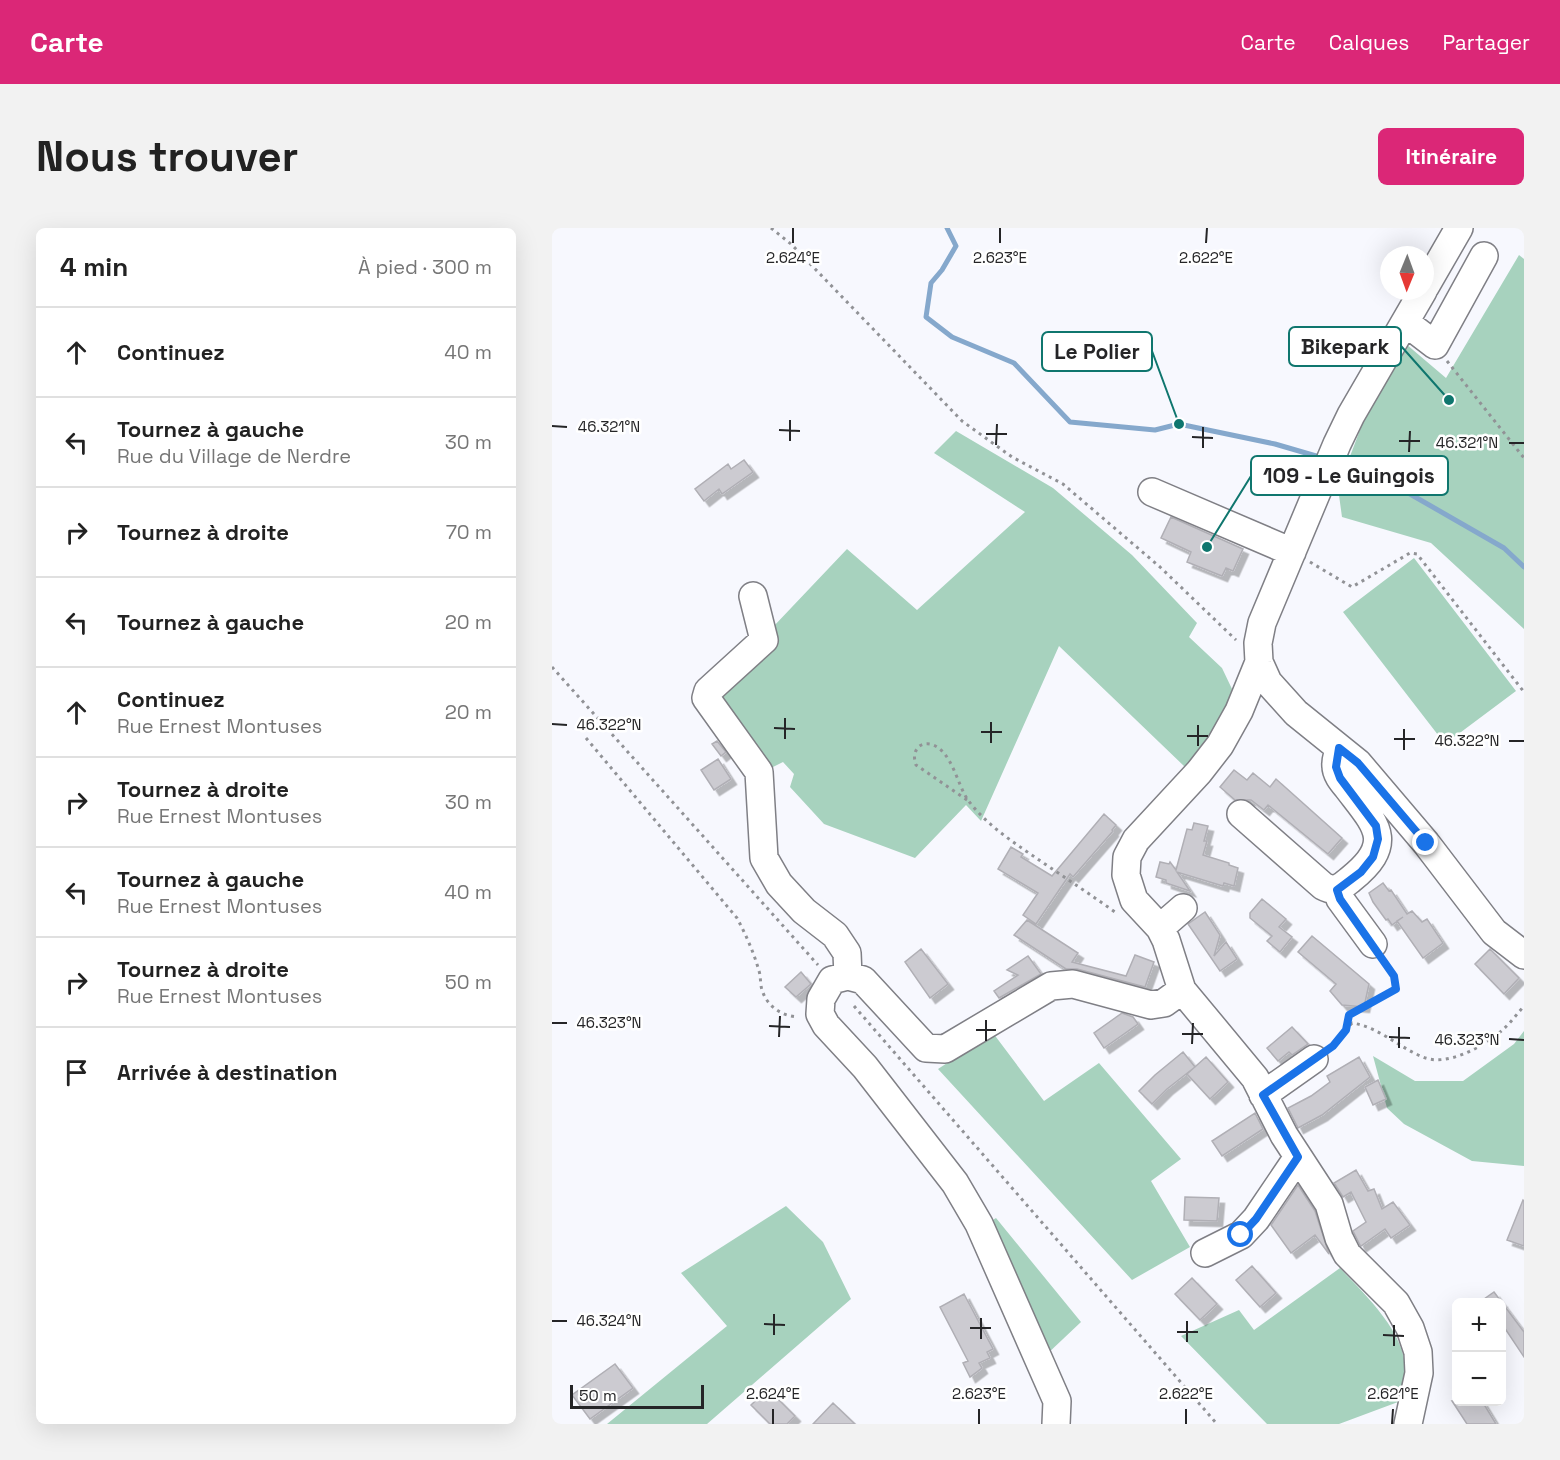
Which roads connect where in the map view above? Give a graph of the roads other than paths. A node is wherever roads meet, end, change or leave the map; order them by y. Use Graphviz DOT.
graph roads {
  1 [pos="1459,228"];
  2 [pos="1484,256"];
  3 [pos="1434,272"];
  4 [pos="1418,300"];
  5 [pos="1405,322"];
  6 [pos="1152,492"];
  7 [pos="1292,552"];
  8 [pos="753,596"];
  9 [pos="1259,662"];
  10 [pos="1339,748"];
  11 [pos="1240,814"];
  12 [pos="1337,890"];
  13 [pos="1183,908"];
  14 [pos="1160,928"];
  15 [pos="1373,945"];
  16 [pos="1524,955"];
  17 [pos="840,978"];
  18 [pos="1182,990"];
  19 [pos="1314,1059"];
  20 [pos="1263,1095"];
  21 [pos="1298,1157"];
  22 [pos="1205,1253"];
  23 [pos="1056,1424"];
  24 [pos="1408,1424"];
  1 -- 3 [label="street"];
  2 -- 5 [label="street"];
  4 -- 5 [label="street"];
  5 -- 7 [label="street"];
  6 -- 7 [label="street"];
  7 -- 9 [label="street"];
  8 -- 17 [label="street"];
  9 -- 10 [label="street"];
  9 -- 14 [label="street"];
  10 -- 12 [label="street"];
  10 -- 16 [label="street"];
  11 -- 12 [label="street"];
  12 -- 15 [label="street"];
  13 -- 14 [label="street"];
  14 -- 18 [label="street"];
  17 -- 18 [label="street"];
  17 -- 23 [label="street"];
  18 -- 20 [label="street"];
  19 -- 20 [label="street"];
  20 -- 21 [label="street"];
  21 -- 22 [label="street"];
  21 -- 24 [label="street"];
}
